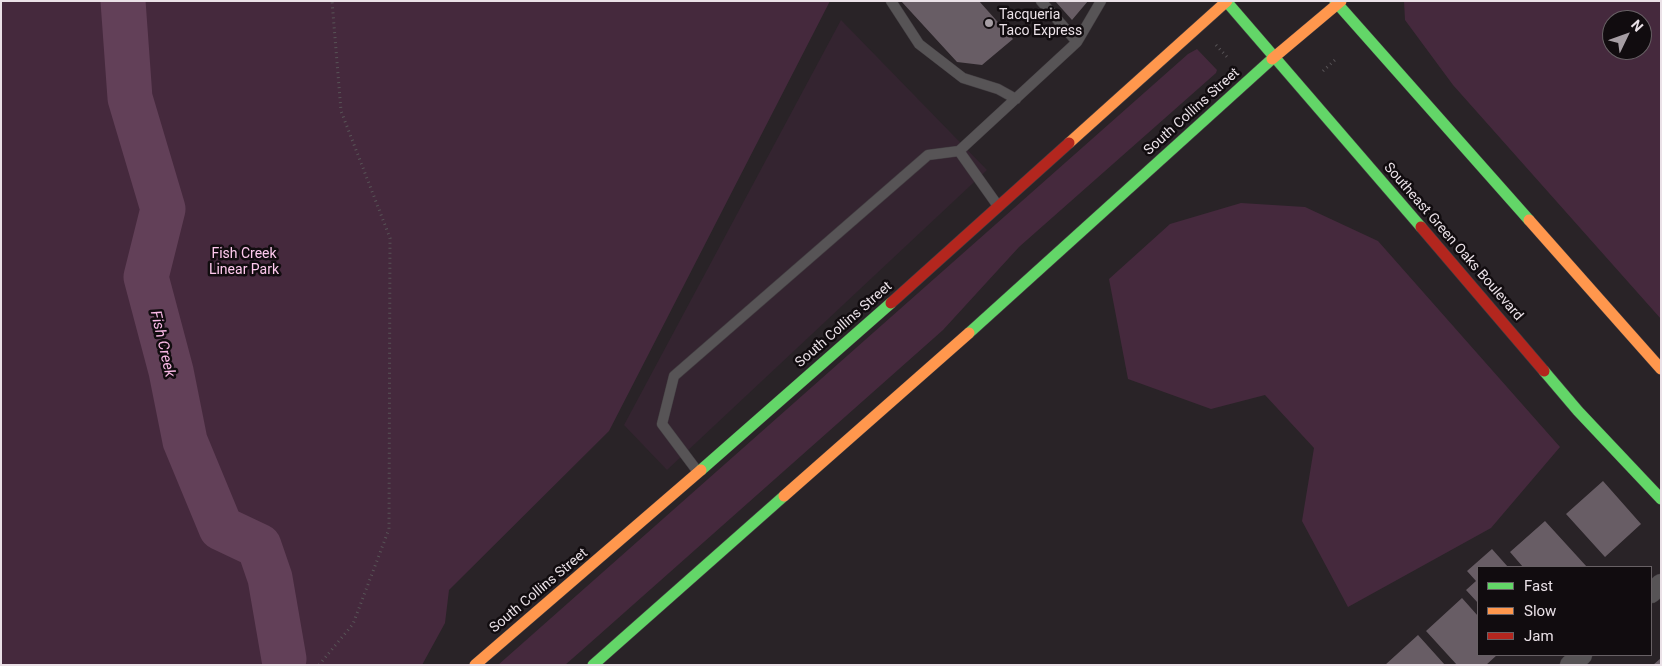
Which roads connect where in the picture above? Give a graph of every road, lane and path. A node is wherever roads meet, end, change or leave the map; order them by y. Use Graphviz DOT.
graph roads {
  1 [pos="332,1"];
  2 [pos="891,1"];
  3 [pos="1041,1"];
  4 [pos="1101,1"];
  5 [pos="1227,2"];
  6 [pos="1338,2"];
  7 [pos="1078,42"];
  8 [pos="1213,42"];
  9 [pos="1228,57"];
  10 [pos="1274,58"];
  11 [pos="1336,59"];
  12 [pos="1323,71"];
  13 [pos="1016,99"];
  14 [pos="958,151"];
  15 [pos="999,207"];
  16 [pos="1661,369"];
  17 [pos="698,473"];
  18 [pos="1661,499"];
  19 [pos="1581,656"];
  20 [pos="319,665"];
  21 [pos="474,665"];
  22 [pos="593,665"];
  23 [pos="1570,665"];
  1 -- 20 [label="path"];
  2 -- 13 [label="lane"];
  3 -- 7 [label="lane"];
  4 -- 7 [label="lane"];
  5 -- 10 [label="main road, Southeast Green Oaks Boulevard"];
  5 -- 15 [label="main road, South Collins Street"];
  6 -- 10 [label="main road, South Collins Street"];
  6 -- 16 [label="main road"];
  7 -- 13 [label="lane"];
  8 -- 9 [label="path"];
  10 -- 18 [label="main road, Southeast Green Oaks Boulevard"];
  10 -- 22 [label="main road, South Collins Street"];
  11 -- 12 [label="path"];
  13 -- 14 [label="lane"];
  14 -- 15 [label="lane"];
  14 -- 17 [label="lane"];
  15 -- 17 [label="main road, South Collins Street"];
  17 -- 21 [label="main road, South Collins Street"];
  19 -- 23 [label="street"];
}
